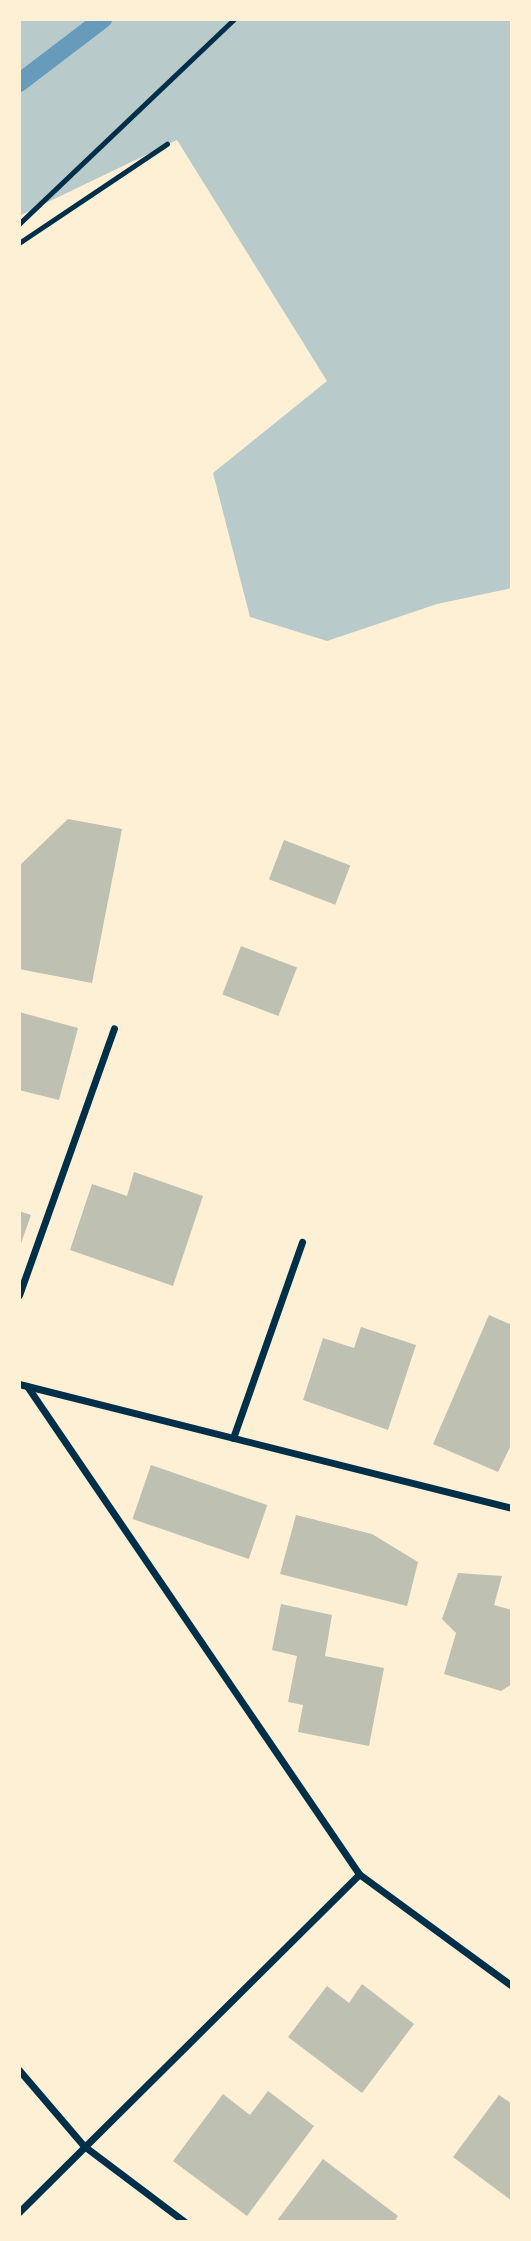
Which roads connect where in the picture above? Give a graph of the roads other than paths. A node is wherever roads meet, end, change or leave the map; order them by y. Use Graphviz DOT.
graph roads {
  1 [pos="114,1028"];
  2 [pos="302,1242"];
  3 [pos="19,1295"];
  4 [pos="23,1385"];
  5 [pos="233,1438"];
  6 [pos="512,1508"];
  7 [pos="359,1874"];
  8 [pos="512,1986"];
  9 [pos="19,2070"];
  10 [pos="83,2146"];
  11 [pos="19,2212"];
  12 [pos="185,2222"];
  1 -- 3 [label="street"];
  2 -- 5 [label="street"];
  4 -- 5 [label="street"];
  4 -- 7 [label="street"];
  5 -- 6 [label="street"];
  7 -- 8 [label="street"];
  7 -- 10 [label="street"];
  9 -- 10 [label="street"];
  10 -- 11 [label="street"];
  10 -- 12 [label="street"];
}
